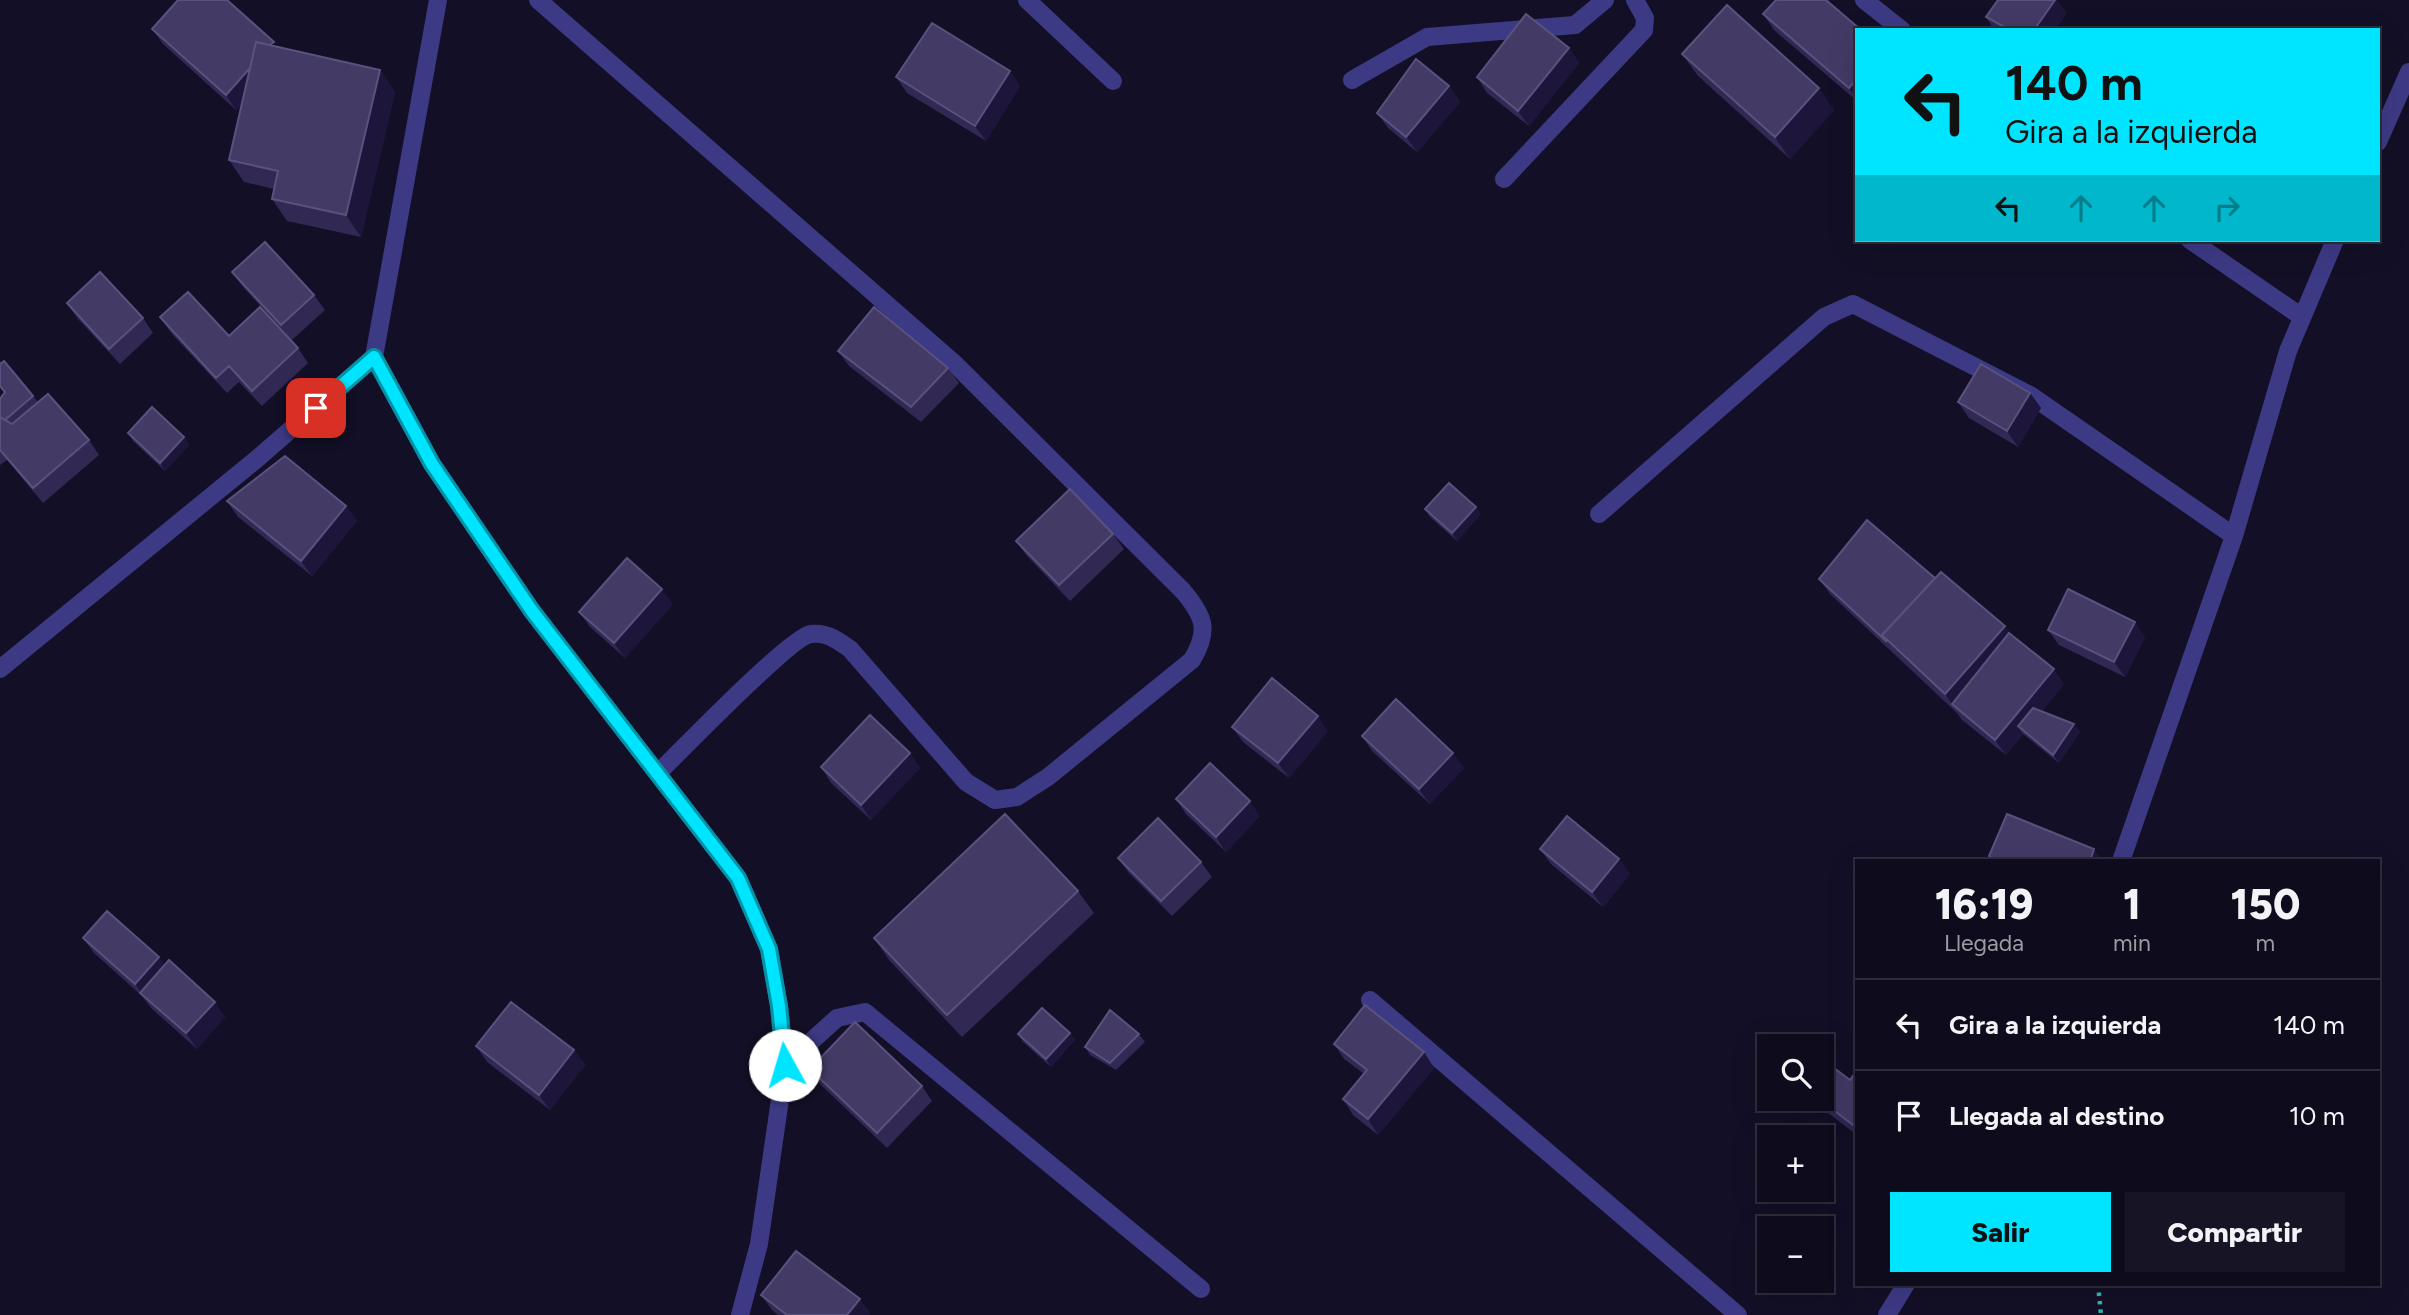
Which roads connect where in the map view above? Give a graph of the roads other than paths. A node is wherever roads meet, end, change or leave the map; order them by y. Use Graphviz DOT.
graph roads {
  1 [pos="438,0"];
  2 [pos="538,0"];
  3 [pos="1027,0"];
  4 [pos="1605,0"];
  5 [pos="1635,0"];
  6 [pos="1864,0"];
  7 [pos="1899,28"];
  8 [pos="2409,72"];
  9 [pos="1352,79"];
  10 [pos="1113,81"];
  11 [pos="2380,137"];
  12 [pos="1504,179"];
  13 [pos="2193,242"];
  14 [pos="2334,242"];
  15 [pos="2302,317"];
  16 [pos="374,357"];
  17 [pos="1599,514"];
  18 [pos="2234,536"];
  19 [pos="0,669"];
  20 [pos="658,773"];
  21 [pos="2122,859"];
  22 [pos="1370,1000"];
  23 [pos="785,1065"];
  24 [pos="1905,1286"];
  25 [pos="1201,1289"];
  26 [pos="740,1315"];
  27 [pos="1738,1315"];
  28 [pos="1888,1315"];
  1 -- 16 [label="street"];
  2 -- 20 [label="street"];
  3 -- 10 [label="street"];
  4 -- 9 [label="street"];
  5 -- 12 [label="street"];
  6 -- 7 [label="street"];
  8 -- 11 [label="street"];
  13 -- 15 [label="street"];
  14 -- 15 [label="street"];
  15 -- 18 [label="street"];
  16 -- 19 [label="street"];
  16 -- 20 [label="street"];
  17 -- 18 [label="street"];
  18 -- 21 [label="street"];
  20 -- 23 [label="street"];
  22 -- 27 [label="street"];
  23 -- 25 [label="street"];
  23 -- 26 [label="street"];
  24 -- 28 [label="street"];
}
